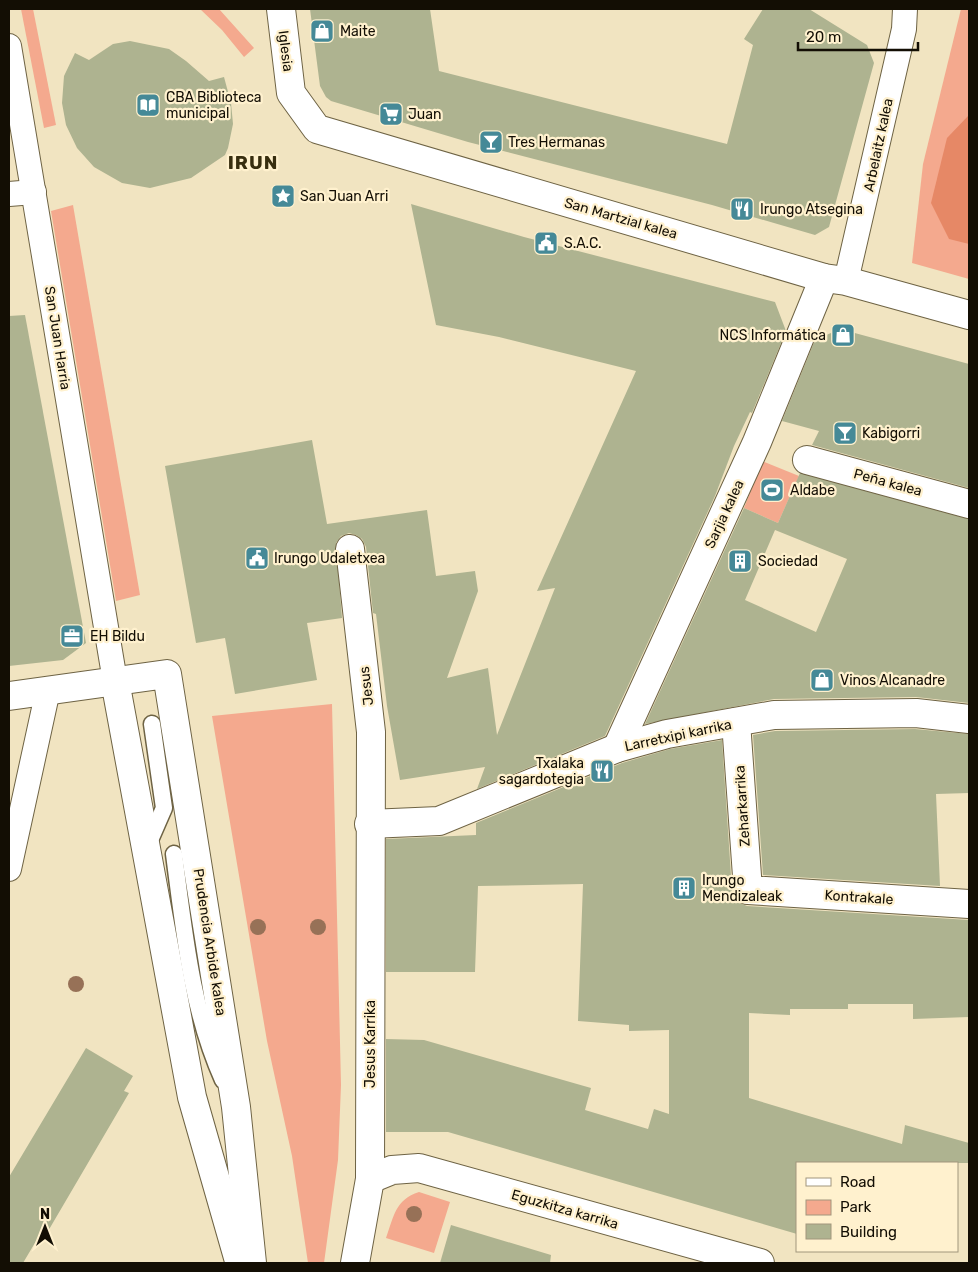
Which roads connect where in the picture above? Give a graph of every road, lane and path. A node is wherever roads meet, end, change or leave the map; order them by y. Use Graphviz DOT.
graph roads {
  1 [pos="281,9"];
  2 [pos="905,9"];
  3 [pos="9,46"];
  4 [pos="291,94"];
  5 [pos="34,192"];
  6 [pos="9,194"];
  7 [pos="835,280"];
  8 [pos="969,315"];
  9 [pos="807,460"];
  10 [pos="969,504"];
  11 [pos="350,549"];
  12 [pos="115,681"];
  13 [pos="48,690"];
  14 [pos="9,696"];
  15 [pos="969,719"];
  16 [pos="736,722"];
  17 [pos="152,724"];
  18 [pos="617,748"];
  19 [pos="369,824"];
  20 [pos="145,850"];
  21 [pos="174,854"];
  22 [pos="9,869"];
  23 [pos="748,890"];
  24 [pos="969,904"];
  25 [pos="236,1107"];
  26 [pos="370,1179"];
  27 [pos="239,1263"];
  28 [pos="252,1263"];
  29 [pos="355,1263"];
  30 [pos="760,1263"];
  1 -- 4 [label="street, Iglesia"];
  2 -- 7 [label="street, Arbelaitz kalea"];
  3 -- 5 [label="street, San Juan Harria"];
  4 -- 7 [label="street, San Martzial kalea"];
  5 -- 6 [label="street"];
  5 -- 12 [label="street, San Juan Harria"];
  7 -- 8 [label="street, San Martzial kalea"];
  7 -- 18 [label="street, Sarjia kalea"];
  9 -- 10 [label="street, Peña kalea"];
  11 -- 19 [label="street, Jesus"];
  12 -- 13 [label="street"];
  12 -- 20 [label="street"];
  12 -- 25 [label="street, Prudencia Arbide kalea"];
  13 -- 14 [label="street"];
  13 -- 22 [label="street"];
  15 -- 16 [label="street, Larretxipi karrika"];
  16 -- 18 [label="street, Larretxipi karrika"];
  16 -- 23 [label="street, Zeharkarrika"];
  17 -- 20 [label="lane"];
  18 -- 19 [label="street, Larretxipi karrika"];
  19 -- 26 [label="street, Jesus Karrika"];
  20 -- 27 [label="street"];
  21 -- 25 [label="lane"];
  23 -- 24 [label="street, Kontrakale"];
  25 -- 28 [label="street, Prudencia Arbide kalea"];
  26 -- 29 [label="street, Jesus Karrika"];
  26 -- 30 [label="street, Eguzkitza karrika"];
}
